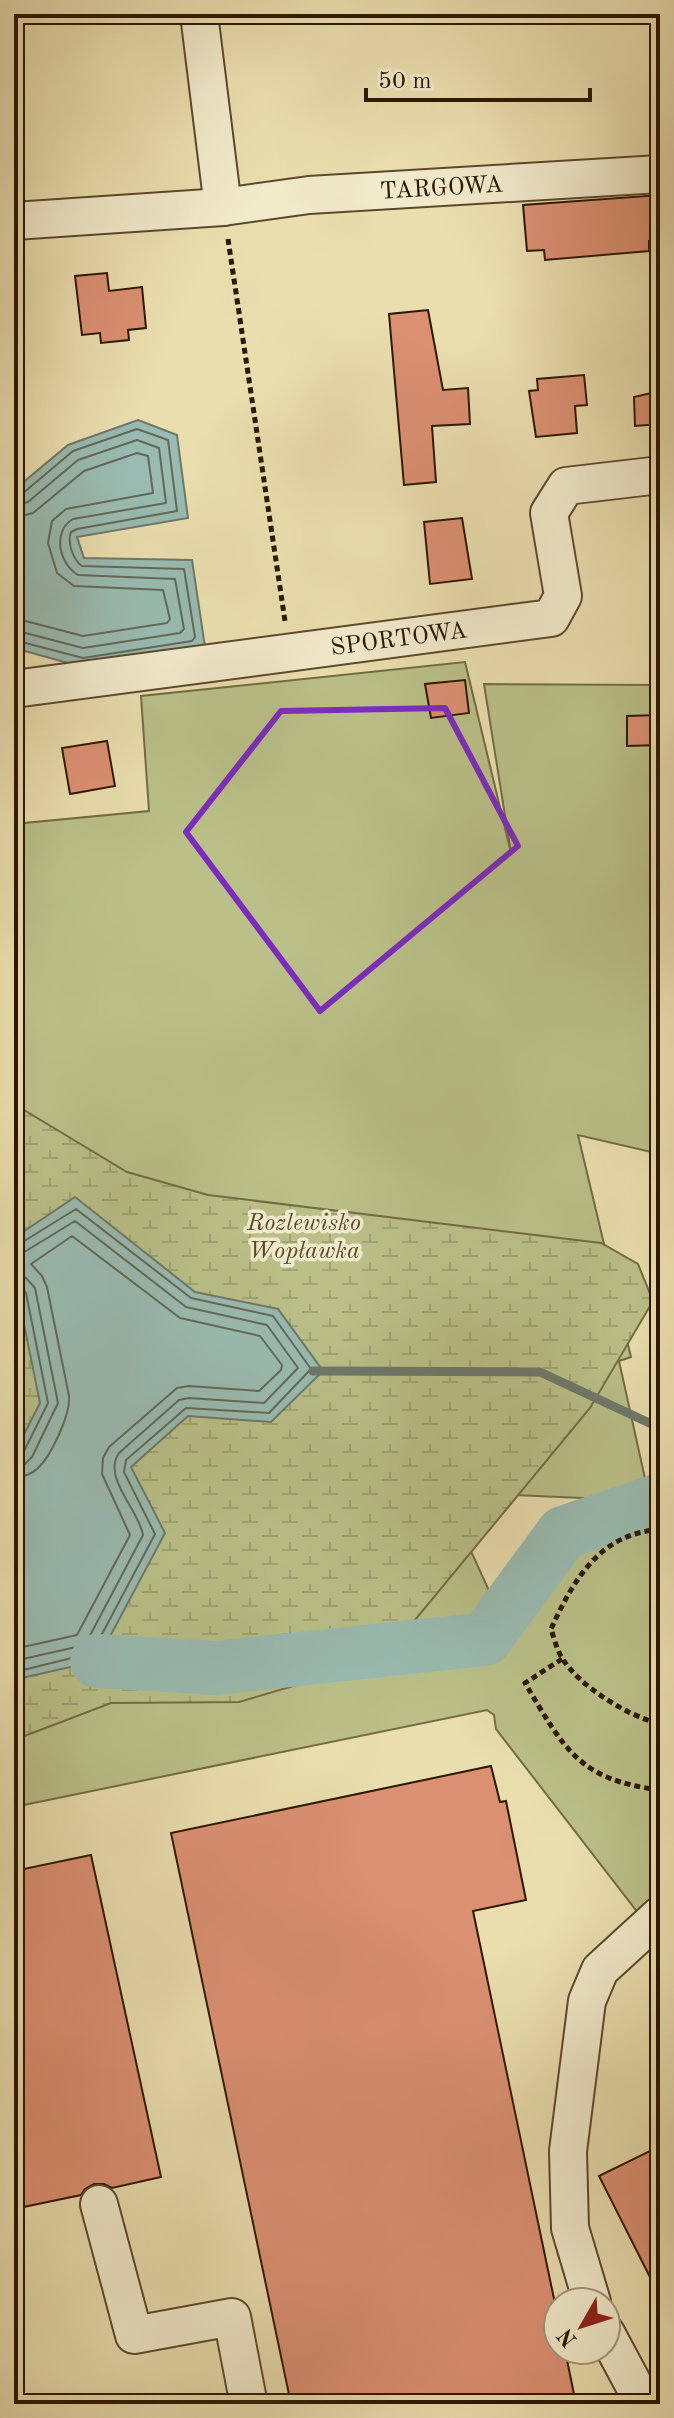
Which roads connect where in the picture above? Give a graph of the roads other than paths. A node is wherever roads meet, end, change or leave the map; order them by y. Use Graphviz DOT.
graph roads {
  1 [pos="199,14"];
  2 [pos="660,174"];
  3 [pos="223,207"];
  4 [pos="14,221"];
  5 [pos="660,475"];
  6 [pos="14,689"];
  7 [pos="660,1915"];
  8 [pos="99,2204"];
  9 [pos="587,2286"];
  10 [pos="622,2363"];
  11 [pos="239,2403"];
  12 [pos="644,2404"];
  1 -- 3 [label="street"];
  2 -- 3 [label="street, TARGOWA"];
  3 -- 4 [label="street, TARGOWA"];
  5 -- 6 [label="street, SPORTOWA"];
  7 -- 9 [label="street"];
  8 -- 11 [label="street"];
  10 -- 12 [label="street"];
}
